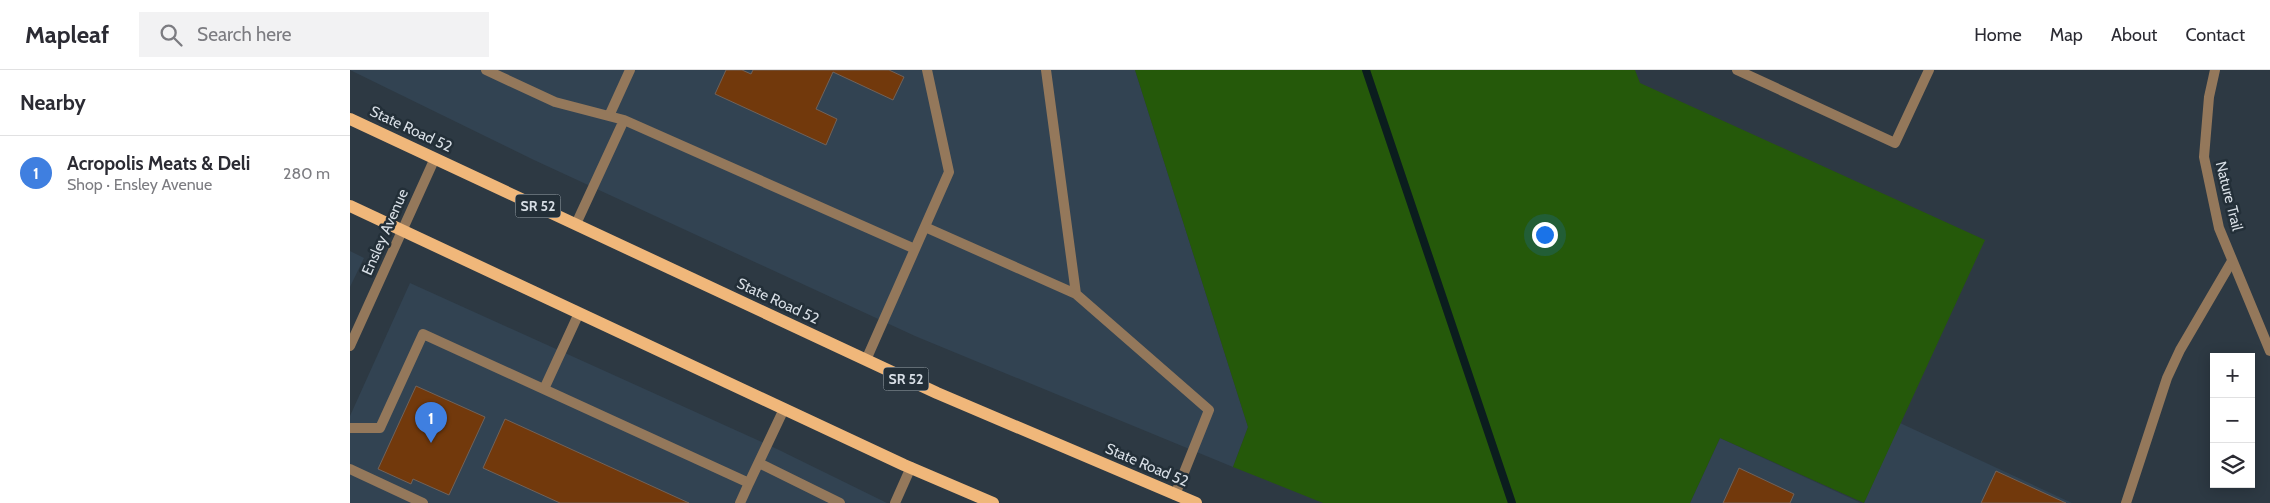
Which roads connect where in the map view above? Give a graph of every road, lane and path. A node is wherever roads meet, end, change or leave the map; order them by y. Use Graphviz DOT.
graph roads {
  1 [pos="486,70"];
  2 [pos="630,70"];
  3 [pos="927,70"];
  4 [pos="1046,70"];
  5 [pos="1737,70"];
  6 [pos="1928,70"];
  7 [pos="2215,70"];
  8 [pos="609,116"];
  9 [pos="350,119"];
  10 [pos="624,120"];
  11 [pos="434,158"];
  12 [pos="350,206"];
  13 [pos="576,224"];
  14 [pos="925,227"];
  15 [pos="402,230"];
  16 [pos="915,249"];
  17 [pos="2232,260"];
  18 [pos="1076,294"];
  19 [pos="579,313"];
  20 [pos="350,346"];
  21 [pos="2270,352"];
  22 [pos="866,360"];
  23 [pos="544,389"];
  24 [pos="784,408"];
  25 [pos="350,428"];
  26 [pos="759,463"];
  27 [pos="911,467"];
  28 [pos="350,469"];
  29 [pos="749,483"];
  30 [pos="1173,499"];
  31 [pos="423,503"];
  32 [pos="740,503"];
  33 [pos="840,503"];
  34 [pos="895,503"];
  35 [pos="993,503"];
  36 [pos="1196,503"];
  37 [pos="2126,503"];
  1 -- 8 [label="street"];
  2 -- 8 [label="street"];
  3 -- 14 [label="street"];
  4 -- 18 [label="street"];
  5 -- 6 [label="street"];
  7 -- 17 [label="street, Nature Trail"];
  8 -- 10 [label="street"];
  9 -- 11 [label="main road, State Road 52 / SR 52"];
  10 -- 13 [label="street"];
  10 -- 16 [label="street"];
  11 -- 13 [label="main road, State Road 52 / SR 52"];
  11 -- 15 [label="street, Ensley Avenue"];
  12 -- 15 [label="main road"];
  13 -- 22 [label="main road, State Road 52 / SR 52"];
  14 -- 16 [label="street"];
  14 -- 18 [label="street"];
  15 -- 19 [label="main road"];
  15 -- 20 [label="street, Ensley Avenue"];
  16 -- 22 [label="street"];
  17 -- 21 [label="street, Nature Trail"];
  17 -- 37 [label="street"];
  18 -- 30 [label="street"];
  19 -- 23 [label="street"];
  19 -- 24 [label="main road"];
  22 -- 30 [label="main road, State Road 52 / SR 52"];
  23 -- 25 [label="street"];
  23 -- 29 [label="street"];
  24 -- 26 [label="street"];
  24 -- 27 [label="main road"];
  26 -- 29 [label="street"];
  26 -- 33 [label="street"];
  27 -- 34 [label="street"];
  27 -- 35 [label="main road"];
  28 -- 31 [label="street"];
  29 -- 32 [label="street"];
  30 -- 36 [label="main road, State Road 52 / SR 52"];
}
